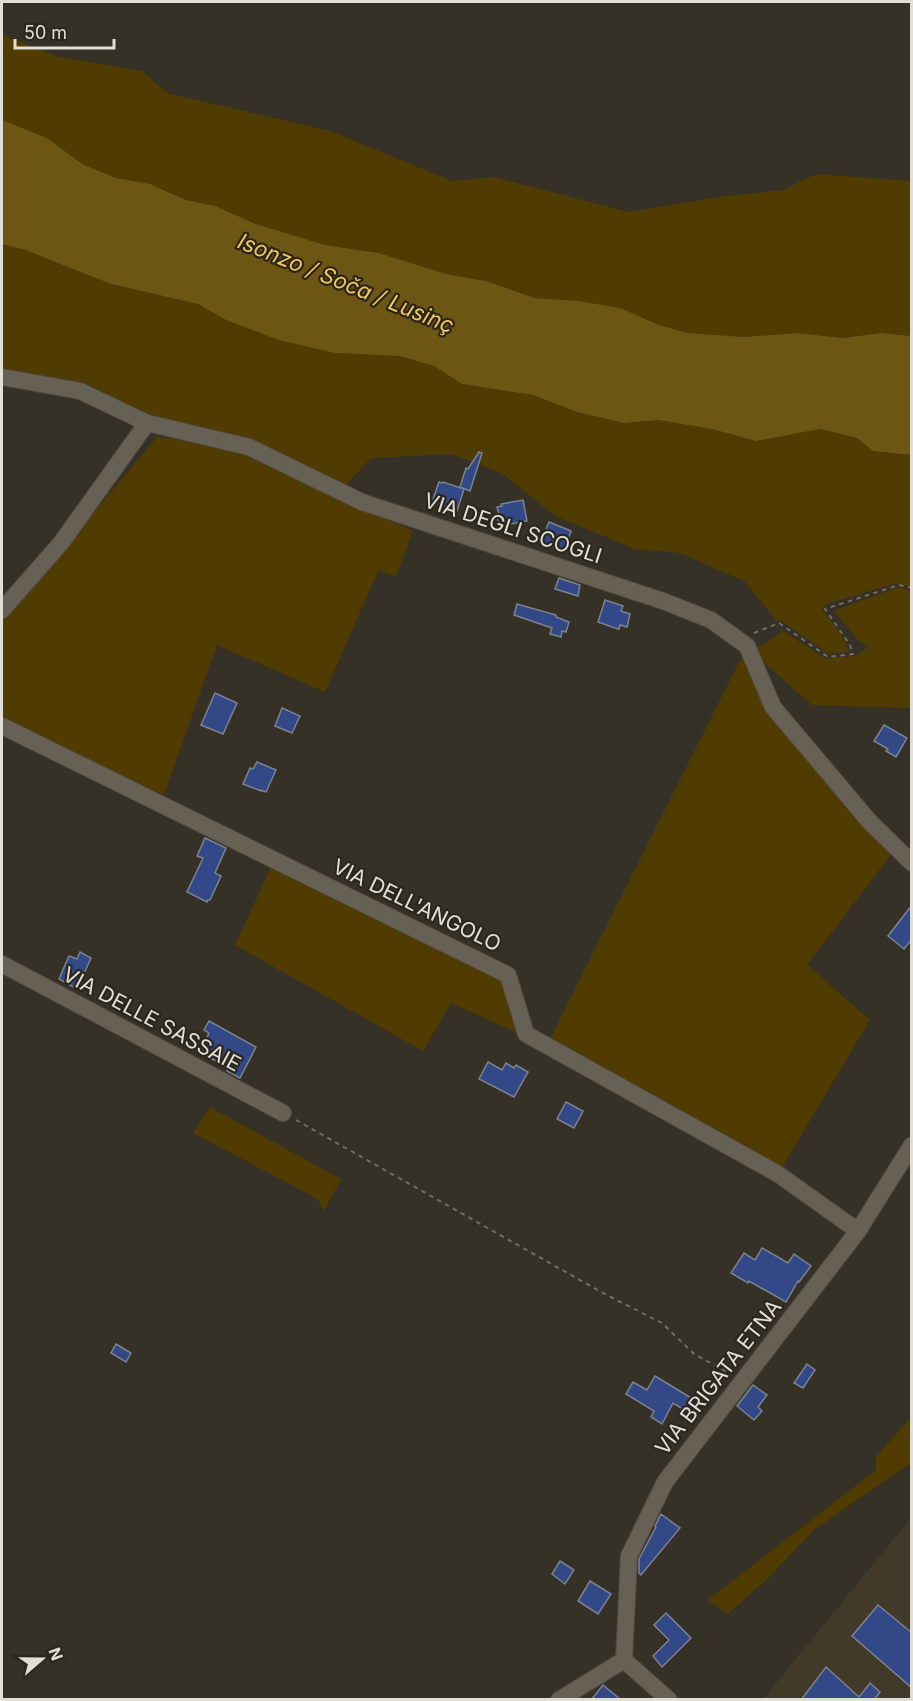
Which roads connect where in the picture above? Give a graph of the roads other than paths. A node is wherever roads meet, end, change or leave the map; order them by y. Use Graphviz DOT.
graph roads {
  1 [pos="2,377"];
  2 [pos="147,423"];
  3 [pos="2,610"];
  4 [pos="2,726"];
  5 [pos="912,863"];
  6 [pos="2,964"];
  7 [pos="283,1113"];
  8 [pos="912,1145"];
  9 [pos="858,1231"];
  10 [pos="624,1660"];
  11 [pos="559,1700"];
  12 [pos="669,1700"];
  1 -- 2 [label="street, VIA DEGLI SCOGLI"];
  2 -- 3 [label="street"];
  2 -- 5 [label="street, VIA DEGLI SCOGLI"];
  4 -- 9 [label="street, VIA DELL'ANGOLO"];
  6 -- 7 [label="street, VIA DELLE SASSAIE"];
  8 -- 9 [label="street, VIA BRIGATA ETNA"];
  9 -- 10 [label="street, VIA BRIGATA ETNA"];
  10 -- 11 [label="street"];
  10 -- 12 [label="street"];
}
